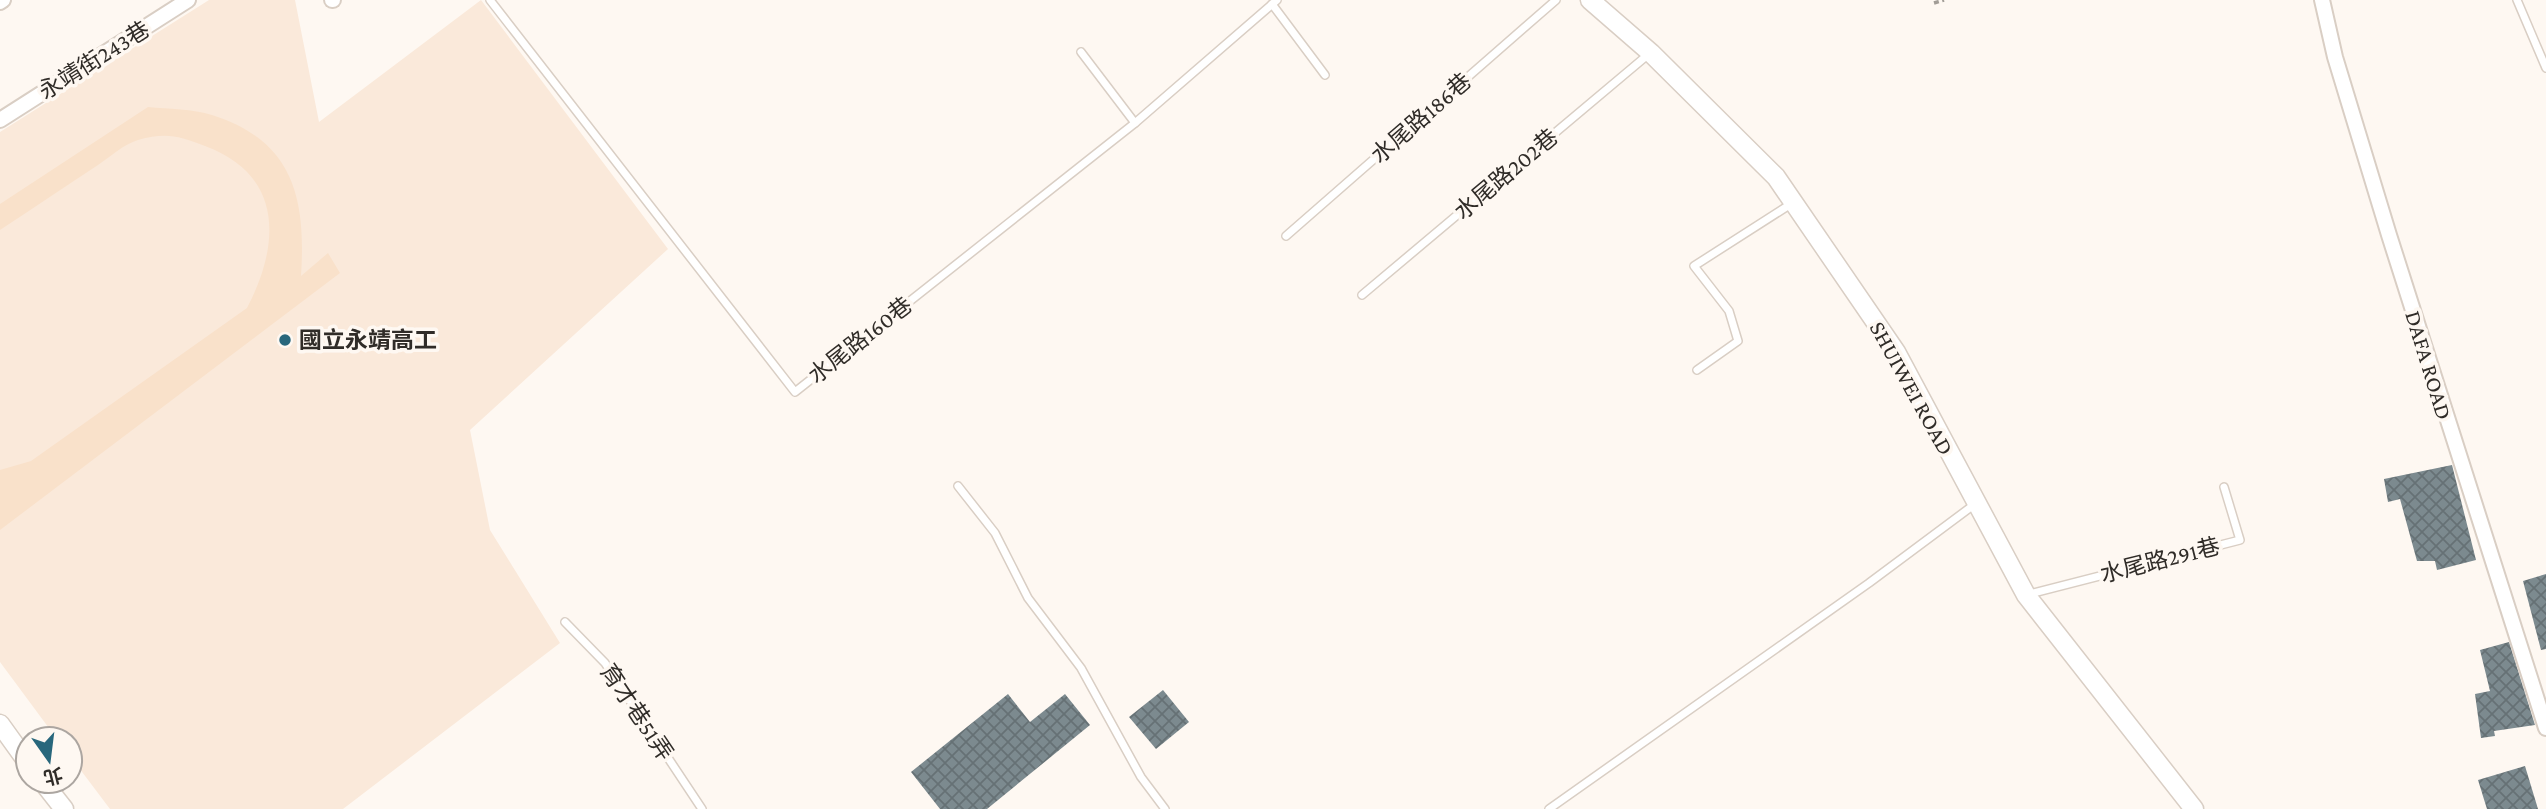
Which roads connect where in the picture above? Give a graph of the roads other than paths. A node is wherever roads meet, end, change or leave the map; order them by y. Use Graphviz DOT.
graph roads {
  1 [pos="188,0"];
  2 [pos="490,0"];
  3 [pos="1556,0"];
  4 [pos="1590,0"];
  5 [pos="2322,0"];
  6 [pos="2517,0"];
  7 [pos="1274,2"];
  8 [pos="1081,52"];
  9 [pos="1651,53"];
  10 [pos="2546,68"];
  11 [pos="1325,75"];
  12 [pos="0,120"];
  13 [pos="1135,123"];
  14 [pos="1794,201"];
  15 [pos="1286,236"];
  16 [pos="1362,295"];
  17 [pos="1697,370"];
  18 [pos="958,486"];
  19 [pos="2224,487"];
  20 [pos="1975,503"];
  21 [pos="2026,595"];
  22 [pos="565,622"];
  23 [pos="0,724"];
  24 [pos="2546,725"];
  25 [pos="14,743"];
  26 [pos="53,795"];
  27 [pos="64,809"];
  28 [pos="702,809"];
  29 [pos="1165,809"];
  30 [pos="1549,809"];
  31 [pos="2194,809"];
  1 -- 12 [label="street, 永靖街243巷"];
  2 -- 13 [label="lane, 水尾路160巷"];
  3 -- 15 [label="lane, 水尾路186巷"];
  4 -- 9 [label="street, SHUIWEI ROAD"];
  5 -- 24 [label="street, DAFA ROAD"];
  6 -- 10 [label="lane"];
  7 -- 11 [label="lane"];
  7 -- 13 [label="lane, 水尾路160巷"];
  8 -- 13 [label="lane"];
  9 -- 14 [label="street, SHUIWEI ROAD"];
  9 -- 16 [label="lane, 水尾路202巷"];
  14 -- 17 [label="lane"];
  14 -- 20 [label="street, SHUIWEI ROAD"];
  18 -- 29 [label="lane"];
  19 -- 21 [label="lane, 水尾路291巷"];
  20 -- 21 [label="street, SHUIWEI ROAD"];
  20 -- 30 [label="lane"];
  21 -- 31 [label="street, SHUIWEI ROAD"];
  22 -- 28 [label="lane, 育才巷51弄"];
  23 -- 25 [label="street"];
  26 -- 27 [label="street"];
}
